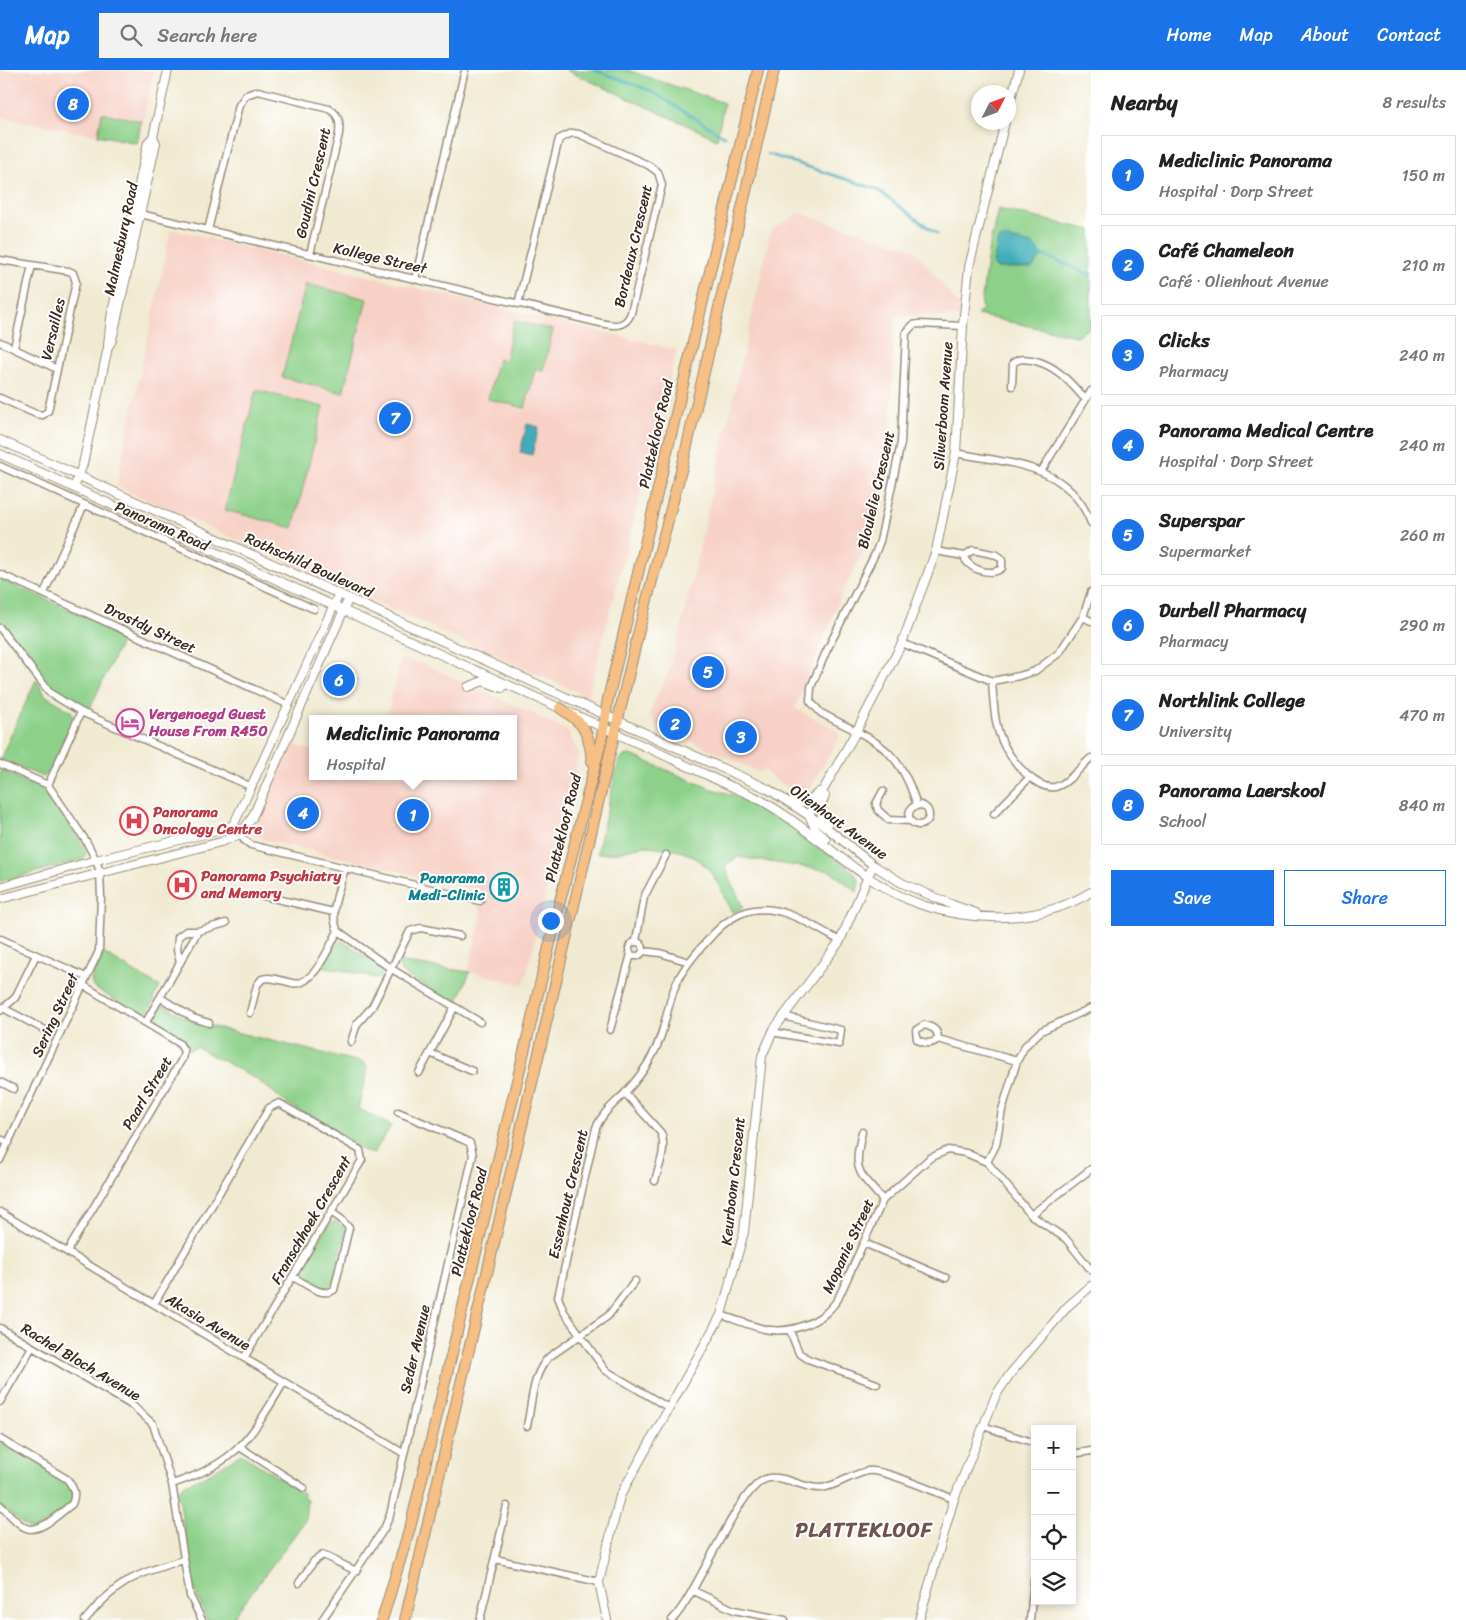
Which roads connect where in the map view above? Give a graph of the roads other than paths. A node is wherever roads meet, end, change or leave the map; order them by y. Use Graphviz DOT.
graph roads {
  1 [pos="168,70"];
  2 [pos="464,70"];
  3 [pos="758,70"];
  4 [pos="774,70"];
  5 [pos="1020,70"];
  6 [pos="1015,85"];
  7 [pos="1003,130"];
  8 [pos="137,213"];
  9 [pos="208,230"];
  10 [pos="310,254"];
  11 [pos="0,260"];
  12 [pos="32,266"];
  13 [pos="415,279"];
  14 [pos="518,304"];
  15 [pos="613,326"];
  16 [pos="963,326"];
  17 [pos="0,342"];
  18 [pos="14,348"];
  19 [pos="57,370"];
  20 [pos="1012,386"];
  21 [pos="1091,391"];
  22 [pos="0,398"];
  23 [pos="1085,399"];
  24 [pos="0,440"];
  25 [pos="956,452"];
  26 [pos="0,454"];
  27 [pos="0,466"];
  28 [pos="1042,470"];
  29 [pos="79,475"];
  30 [pos="74,488"];
  31 [pos="84,505"];
  32 [pos="1091,523"];
  33 [pos="936,551"];
  34 [pos="964,556"];
  35 [pos="0,574"];
  36 [pos="1091,592"];
  37 [pos="44,593"];
  38 [pos="339,594"];
  39 [pos="349,598"];
  40 [pos="334,606"];
  41 [pos="314,609"];
  42 [pos="345,611"];
  43 [pos="1083,617"];
  44 [pos="1091,621"];
  45 [pos="0,628"];
  46 [pos="902,643"];
  47 [pos="992,680"];
  48 [pos="468,687"];
  49 [pos="533,696"];
  50 [pos="289,705"];
  51 [pos="560,708"];
  52 [pos="81,712"];
  53 [pos="606,715"];
  54 [pos="618,720"];
  55 [pos="604,726"];
  56 [pos="616,731"];
  57 [pos="856,732"];
  58 [pos="1091,758"];
  59 [pos="0,764"];
  60 [pos="593,770"];
  61 [pos="1030,777"];
  62 [pos="48,785"];
  63 [pos="826,786"];
  64 [pos="252,787"];
  65 [pos="883,791"];
  66 [pos="790,802"];
  67 [pos="917,806"];
  68 [pos="782,814"];
  69 [pos="994,814"];
  70 [pos="809,815"];
  71 [pos="911,821"];
  72 [pos="234,824"];
  73 [pos="240,834"];
  74 [pos="839,837"];
  75 [pos="666,855"];
  76 [pos="839,855"];
  77 [pos="96,860"];
  78 [pos="873,865"];
  79 [pos="345,868"];
  80 [pos="100,872"];
  81 [pos="869,879"];
  82 [pos="0,886"];
  83 [pos="1091,892"];
  84 [pos="260,895"];
  85 [pos="0,899"];
  86 [pos="480,900"];
  87 [pos="333,912"];
  88 [pos="990,917"];
  89 [pos="226,923"];
  90 [pos="198,931"];
  91 [pos="338,931"];
  92 [pos="460,936"];
  93 [pos="1,939"];
  94 [pos="636,941"];
  95 [pos="840,941"];
  96 [pos="643,951"];
  97 [pos="631,954"];
  98 [pos="36,955"];
  99 [pos="689,962"];
  100 [pos="180,964"];
  101 [pos="390,968"];
  102 [pos="86,977"];
  103 [pos="83,985"];
  104 [pos="161,998"];
  105 [pos="454,1008"];
  106 [pos="1091,1008"];
  107 [pos="2,1009"];
  108 [pos="250,1013"];
  109 [pos="784,1016"];
  110 [pos="146,1022"];
  111 [pos="480,1022"];
  112 [pos="210,1023"];
  113 [pos="45,1030"];
  114 [pos="610,1030"];
  115 [pos="772,1032"];
  116 [pos="938,1039"];
  117 [pos="351,1042"];
  118 [pos="430,1052"];
  119 [pos="1018,1061"];
  120 [pos="472,1071"];
  121 [pos="419,1073"];
  122 [pos="0,1082"];
  123 [pos="14,1089"];
  124 [pos="625,1093"];
  125 [pos="398,1112"];
  126 [pos="862,1132"];
  127 [pos="0,1139"];
  128 [pos="9,1143"];
  129 [pos="0,1160"];
  130 [pos="987,1162"];
  131 [pos="1091,1169"];
  132 [pos="655,1181"];
  133 [pos="883,1200"];
  134 [pos="0,1212"];
  135 [pos="331,1212"];
  136 [pos="1031,1215"];
  137 [pos="864,1244"];
  138 [pos="67,1252"];
  139 [pos="1091,1270"];
  140 [pos="292,1277"];
  141 [pos="946,1278"];
  142 [pos="635,1281"];
  143 [pos="1091,1286"];
  144 [pos="154,1304"];
  145 [pos="721,1315"];
  146 [pos="0,1328"];
  147 [pos="790,1331"];
  148 [pos="580,1335"];
  149 [pos="32,1347"];
  150 [pos="244,1358"];
  151 [pos="284,1382"];
  152 [pos="877,1384"];
  153 [pos="0,1402"];
  154 [pos="668,1408"];
  155 [pos="527,1426"];
  156 [pos="982,1426"];
  157 [pos="0,1439"];
  158 [pos="1031,1442"];
  159 [pos="241,1448"];
  160 [pos="1091,1451"];
  161 [pos="404,1453"];
  162 [pos="1076,1453"];
  163 [pos="172,1484"];
  164 [pos="304,1488"];
  165 [pos="954,1499"];
  166 [pos="0,1505"];
  167 [pos="508,1506"];
  168 [pos="495,1559"];
  169 [pos="183,1560"];
  170 [pos="356,1571"];
  171 [pos="599,1582"];
  172 [pos="299,1583"];
  173 [pos="694,1591"];
  174 [pos="1032,1605"];
  175 [pos="85,1620"];
  176 [pos="202,1620"];
  177 [pos="322,1620"];
  178 [pos="382,1620"];
  179 [pos="405,1620"];
  180 [pos="480,1620"];
  181 [pos="606,1620"];
  182 [pos="672,1620"];
  183 [pos="785,1620"];
  184 [pos="919,1620"];
  185 [pos="1030,1620"];
  1 -- 8 [label="street, Malmesbury Road"];
  2 -- 13 [label="street"];
  3 -- 53 [label="main road, Plattekloof Road"];
  4 -- 54 [label="main road, Plattekloof Road"];
  5 -- 6 [label="street"];
  7 -- 16 [label="street, Silwerboom Avenue"];
  8 -- 9 [label="street, Kollege Street"];
  8 -- 29 [label="street, Malmesbury Road"];
  9 -- 10 [label="street, Kollege Street"];
  9 -- 10 [label="street, Goudini Crescent"];
  10 -- 13 [label="street, Kollege Street"];
  11 -- 12 [label="street, Versailles"];
  12 -- 18 [label="street"];
  12 -- 19 [label="street, Versailles"];
  13 -- 14 [label="street, Kollege Street"];
  14 -- 15 [label="street, Kollege Street"];
  14 -- 15 [label="street, Bordeaux Crescent"];
  16 -- 25 [label="street, Silwerboom Avenue"];
  16 -- 57 [label="street, Bloulelie Crescent"];
  17 -- 18 [label="street"];
  18 -- 19 [label="street"];
  19 -- 22 [label="street, Versailles"];
  20 -- 23 [label="street"];
  21 -- 23 [label="street"];
  23 -- 28 [label="street"];
  24 -- 29 [label="street, Rothschild Boulevard"];
  25 -- 28 [label="street"];
  25 -- 33 [label="street, Silwerboom Avenue"];
  26 -- 30 [label="street, Rothschild Boulevard"];
  27 -- 31 [label="street, Panorama Road"];
  28 -- 32 [label="street"];
  29 -- 30 [label="street, Malmesbury Road"];
  29 -- 38 [label="street, Rothschild Boulevard"];
  30 -- 40 [label="street, Rothschild Boulevard"];
  31 -- 37 [label="street"];
  31 -- 41 [label="street, Panorama Road"];
  33 -- 34 [label="street"];
  33 -- 46 [label="street, Silwerboom Avenue"];
  34 -- 34 [label="street"];
  35 -- 37 [label="street, Drostdy Street"];
  36 -- 43 [label="street"];
  37 -- 50 [label="street, Drostdy Street"];
  38 -- 39 [label="street, Rothschild Boulevard"];
  38 -- 40 [label="street"];
  39 -- 42 [label="street"];
  39 -- 53 [label="street, Rothschild Boulevard"];
  40 -- 42 [label="street, Rothschild Boulevard"];
  40 -- 50 [label="street"];
  42 -- 49 [label="street, Rothschild Boulevard"];
  42 -- 73 [label="street"];
  43 -- 44 [label="street"];
  43 -- 47 [label="street"];
  45 -- 52 [label="street"];
  46 -- 47 [label="street"];
  46 -- 57 [label="street, Silwerboom Avenue"];
  47 -- 61 [label="street"];
  48 -- 49 [label="street"];
  49 -- 51 [label="street, Rothschild Boulevard"];
  50 -- 64 [label="street"];
  51 -- 55 [label="street, Rothschild Boulevard"];
  51 -- 60 [label="main road"];
  52 -- 62 [label="street"];
  52 -- 64 [label="street"];
  53 -- 54 [label="street, Rothschild Boulevard"];
  53 -- 55 [label="main road, Plattekloof Road"];
  54 -- 56 [label="main road, Plattekloof Road"];
  54 -- 66 [label="street, Olienhout Avenue"];
  55 -- 56 [label="street, Olienhout Avenue"];
  55 -- 60 [label="main road, Plattekloof Road"];
  56 -- 68 [label="street, Olienhout Avenue"];
  56 -- 179 [label="main road, Plattekloof Road"];
  57 -- 63 [label="street, Silwerboom Avenue"];
  57 -- 67 [label="street"];
  58 -- 61 [label="street"];
  59 -- 62 [label="street"];
  60 -- 178 [label="main road, Plattekloof Road"];
  61 -- 69 [label="street"];
  62 -- 77 [label="street, Sering Street"];
  63 -- 66 [label="street"];
  63 -- 70 [label="street, Silwerboom Avenue"];
  63 -- 74 [label="street"];
  64 -- 72 [label="street"];
  65 -- 71 [label="street"];
  66 -- 70 [label="street, Olienhout Avenue"];
  67 -- 71 [label="street"];
  67 -- 71 [label="street"];
  68 -- 70 [label="street"];
  68 -- 76 [label="street, Olienhout Avenue"];
  70 -- 74 [label="street, Olienhout Avenue"];
  70 -- 76 [label="street"];
  72 -- 73 [label="street"];
  72 -- 77 [label="street"];
  73 -- 79 [label="street"];
  73 -- 80 [label="street"];
  74 -- 78 [label="street, Olienhout Avenue"];
  75 -- 94 [label="street"];
  76 -- 81 [label="street, Olienhout Avenue"];
  77 -- 80 [label="street, Sering Street"];
  77 -- 82 [label="street"];
  78 -- 81 [label="street, Keurboom Crescent"];
  78 -- 88 [label="street, Olienhout Avenue"];
  79 -- 86 [label="street"];
  79 -- 87 [label="street"];
  80 -- 85 [label="street"];
  80 -- 102 [label="street, Sering Street"];
  81 -- 88 [label="street, Olienhout Avenue"];
  81 -- 95 [label="street, Keurboom Crescent"];
  83 -- 88 [label="street, Olienhout Avenue"];
  84 -- 87 [label="street"];
  87 -- 91 [label="street"];
  89 -- 90 [label="street"];
  90 -- 100 [label="street"];
  90 -- 100 [label="street"];
  91 -- 101 [label="street"];
  91 -- 108 [label="street"];
  92 -- 101 [label="street"];
  93 -- 98 [label="street"];
  94 -- 96 [label="street"];
  94 -- 97 [label="street"];
  95 -- 99 [label="street, Essenhout Crescent"];
  95 -- 109 [label="street, Keurboom Crescent"];
  96 -- 97 [label="street"];
  96 -- 99 [label="street"];
  97 -- 114 [label="street"];
  98 -- 102 [label="street"];
  98 -- 107 [label="street"];
  99 -- 124 [label="street, Essenhout Crescent"];
  100 -- 104 [label="street"];
  101 -- 105 [label="street"];
  101 -- 117 [label="street"];
  102 -- 103 [label="street, Sering Street"];
  103 -- 110 [label="street, Paarl Street"];
  103 -- 128 [label="street, Sering Street"];
  104 -- 110 [label="street"];
  104 -- 112 [label="street"];
  105 -- 111 [label="street"];
  105 -- 118 [label="street"];
  106 -- 119 [label="street"];
  107 -- 113 [label="street"];
  109 -- 115 [label="street, Keurboom Crescent"];
  109 -- 115 [label="street"];
  110 -- 138 [label="street, Paarl Street"];
  115 -- 145 [label="street, Keurboom Crescent"];
  116 -- 119 [label="street"];
  118 -- 120 [label="street"];
  118 -- 121 [label="street"];
  119 -- 130 [label="street"];
  122 -- 123 [label="street"];
  124 -- 132 [label="street"];
  124 -- 148 [label="street, Essenhout Crescent"];
  125 -- 161 [label="street, Seder Avenue"];
  126 -- 133 [label="street"];
  127 -- 128 [label="street"];
  128 -- 129 [label="street, Sering Street"];
  130 -- 133 [label="street, Mopanie Street"];
  130 -- 136 [label="street, Mopanie Street"];
  131 -- 136 [label="street"];
  133 -- 137 [label="street, Mopanie Street"];
  134 -- 138 [label="street, Akasia Avenue"];
  135 -- 140 [label="street, Franschhoek Crescent"];
  135 -- 140 [label="street"];
  135 -- 144 [label="street, Franschhoek Crescent"];
  136 -- 139 [label="street, Mopanie Street"];
  137 -- 141 [label="street"];
  137 -- 147 [label="street, Mopanie Street"];
  138 -- 144 [label="street, Akasia Avenue"];
  140 -- 150 [label="street, Franschhoek Crescent"];
  142 -- 148 [label="street"];
  143 -- 156 [label="street"];
  144 -- 150 [label="street, Akasia Avenue"];
  145 -- 147 [label="street, Mopanie Street"];
  145 -- 154 [label="street, Keurboom Crescent"];
  146 -- 149 [label="street, Rachel Bloch Avenue"];
  147 -- 152 [label="street"];
  148 -- 154 [label="street, Essenhout Crescent"];
  148 -- 155 [label="street"];
  149 -- 153 [label="street"];
  149 -- 163 [label="street, Rachel Bloch Avenue"];
  150 -- 151 [label="street, Akasia Avenue"];
  151 -- 159 [label="street"];
  151 -- 161 [label="street, Akasia Avenue"];
  154 -- 171 [label="street, Keurboom Crescent"];
  156 -- 158 [label="street"];
  156 -- 165 [label="street"];
  157 -- 166 [label="street"];
  159 -- 163 [label="street"];
  159 -- 164 [label="street"];
  160 -- 162 [label="street"];
  161 -- 170 [label="street, Seder Avenue"];
  163 -- 169 [label="street, Rachel Bloch Avenue"];
  165 -- 173 [label="street"];
  165 -- 184 [label="street"];
  167 -- 168 [label="street"];
  168 -- 171 [label="street"];
  168 -- 180 [label="street"];
  169 -- 175 [label="street"];
  169 -- 176 [label="street, Rachel Bloch Avenue"];
  170 -- 172 [label="street"];
  170 -- 177 [label="street, Seder Avenue"];
  171 -- 181 [label="street, Keurboom Crescent"];
  173 -- 182 [label="street"];
  173 -- 183 [label="street"];
  174 -- 185 [label="street"];
}
